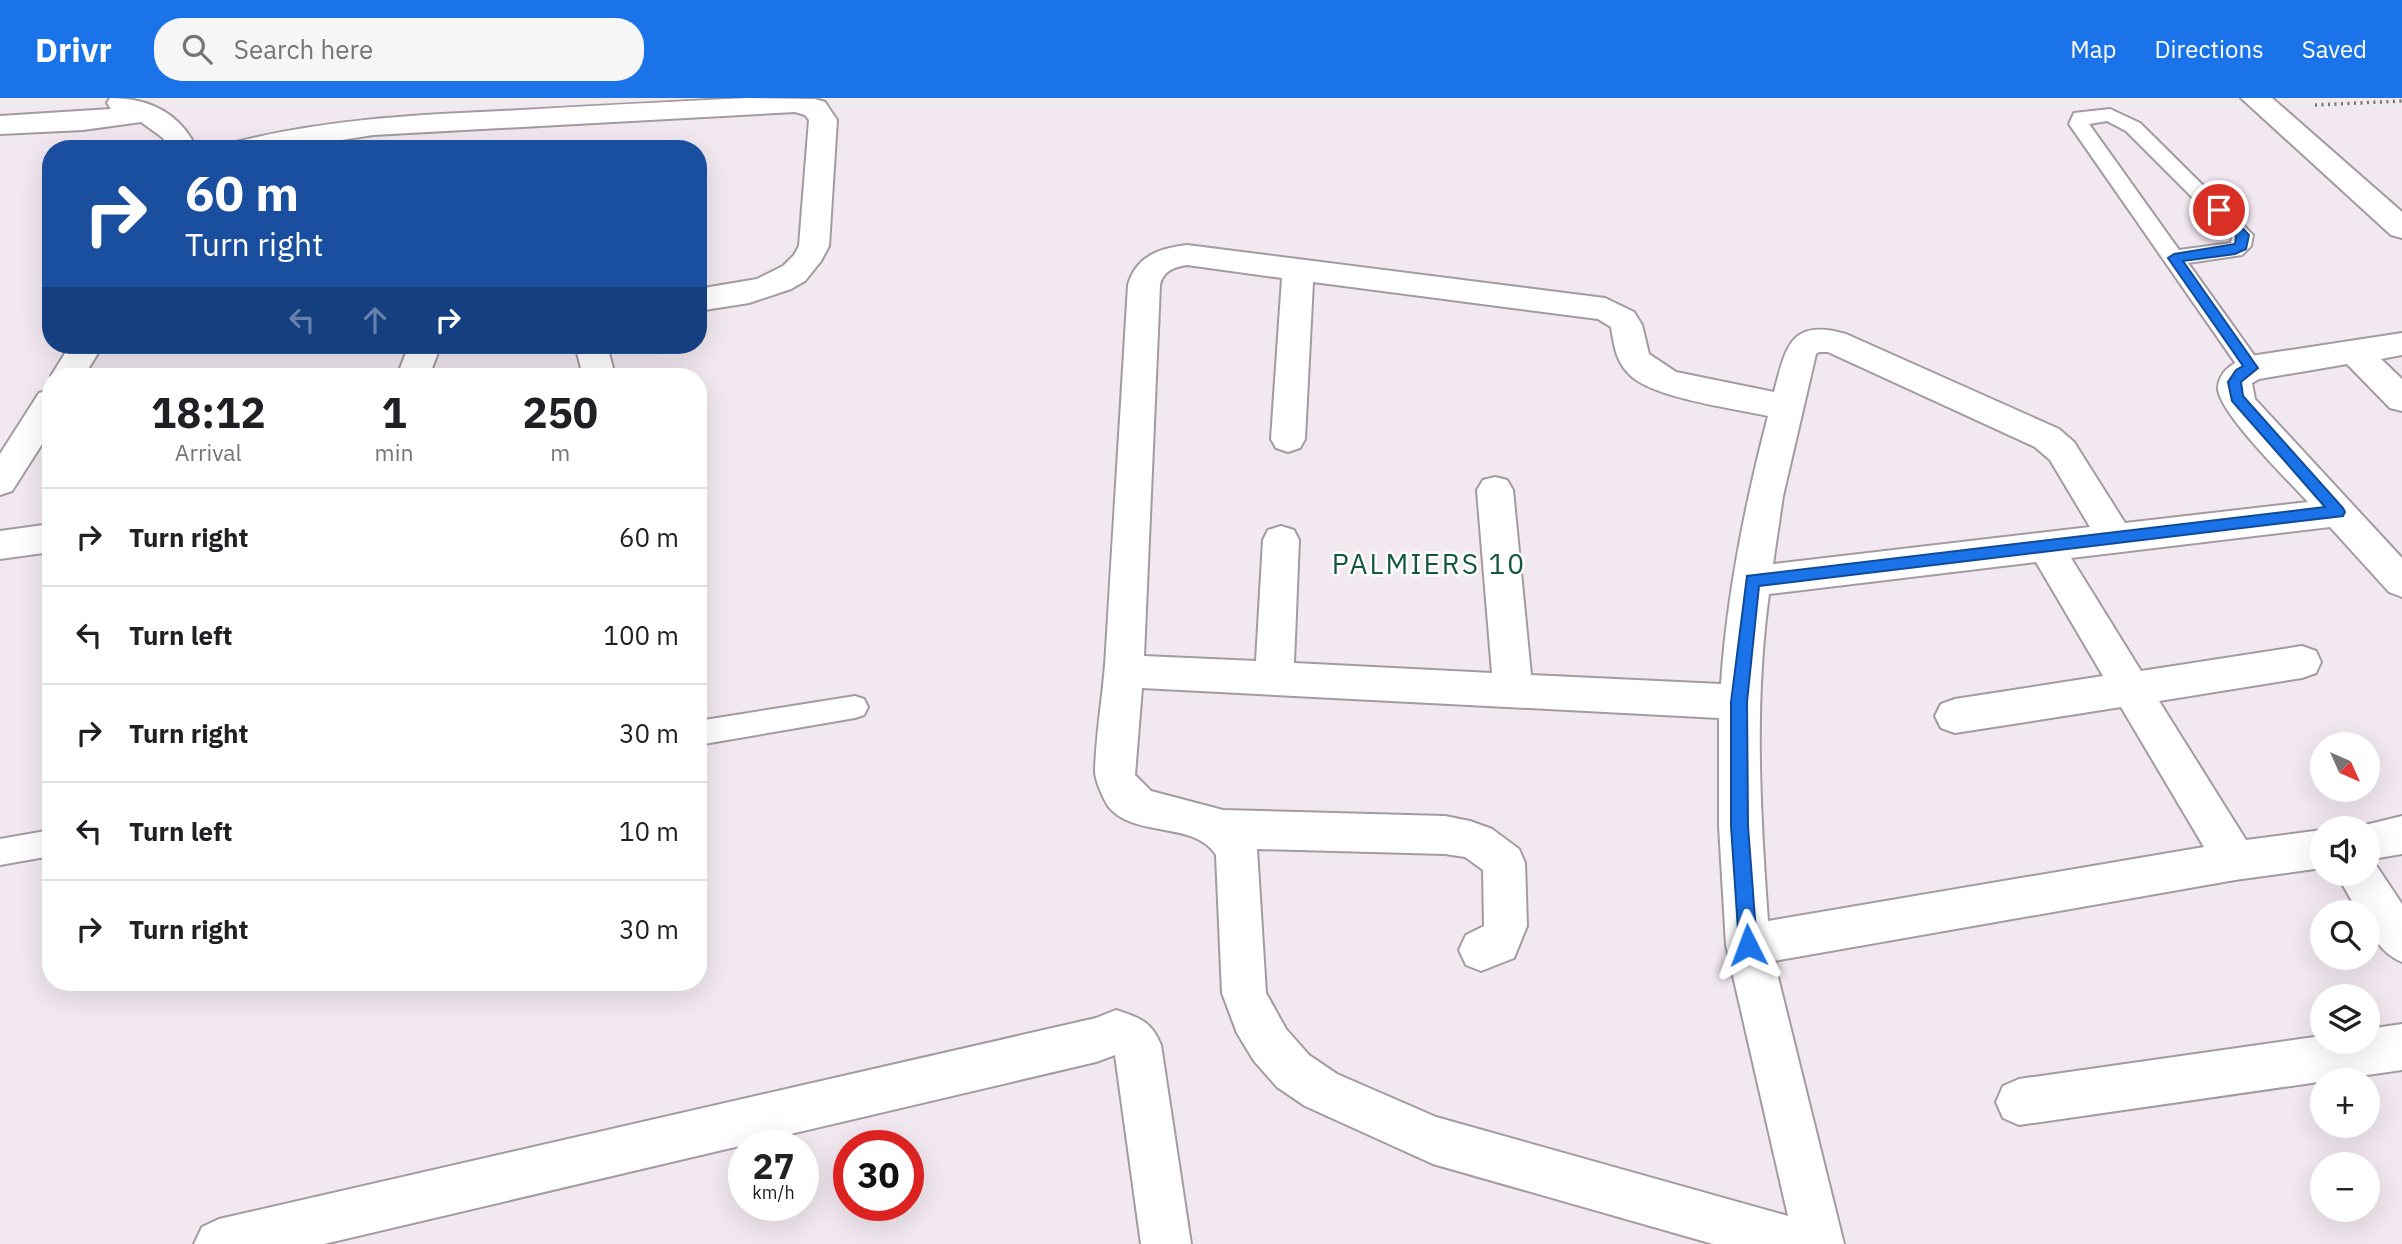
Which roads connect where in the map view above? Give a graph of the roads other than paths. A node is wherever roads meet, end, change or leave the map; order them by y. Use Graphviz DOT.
graph roads {
  1 [pos="105,98"];
  2 [pos="2260,103"];
  3 [pos="144,113"];
  4 [pos="0,125"];
  5 [pos="180,140"];
  6 [pos="284,140"];
  7 [pos="2402,228"];
  8 [pos="2174,258"];
  9 [pos="1298,269"];
  10 [pos="707,298"];
  11 [pos="2402,344"];
  12 [pos="2354,352"];
  13 [pos="2251,368"];
  14 [pos="2402,399"];
  15 [pos="1785,407"];
  16 [pos="42,416"];
  17 [pos="1288,439"];
  18 [pos="0,482"];
  19 [pos="1495,491"];
  20 [pos="2338,512"];
  21 [pos="2115,537"];
  22 [pos="42,539"];
  23 [pos="1281,540"];
  24 [pos="0,545"];
  25 [pos="2045,546"];
  26 [pos="1752,581"];
  27 [pos="2402,583"];
  28 [pos="2302,662"];
  29 [pos="1124,671"];
  30 [pos="1274,679"];
  31 [pos="2131,688"];
  32 [pos="1513,691"];
  33 [pos="1739,702"];
  34 [pos="855,707"];
  35 [pos="1955,716"];
  36 [pos="707,732"];
  37 [pos="1223,829"];
  38 [pos="2402,835"];
  39 [pos="2380,839"];
  40 [pos="42,845"];
  41 [pos="2310,851"];
  42 [pos="0,852"];
  43 [pos="2235,861"];
  44 [pos="2366,886"];
  45 [pos="2402,941"];
  46 [pos="1748,945"];
  47 [pos="1481,950"];
  48 [pos="2402,1047"];
  49 [pos="2019,1102"];
  50 [pos="219,1244"];
  51 [pos="1166,1244"];
  52 [pos="1799,1244"];
  53 [pos="1819,1244"];
  1 -- 3 [label="street"];
  2 -- 7 [label="street"];
  3 -- 4 [label="street"];
  3 -- 5 [label="street"];
  6 -- 10 [label="street"];
  8 -- 8 [label="lane"];
  8 -- 13 [label="lane"];
  9 -- 15 [label="street"];
  9 -- 17 [label="street"];
  9 -- 29 [label="street"];
  11 -- 12 [label="street"];
  12 -- 13 [label="street"];
  12 -- 14 [label="street"];
  13 -- 20 [label="street"];
  15 -- 21 [label="street"];
  15 -- 26 [label="street"];
  16 -- 18 [label="street"];
  19 -- 32 [label="street"];
  20 -- 21 [label="street"];
  20 -- 27 [label="street"];
  21 -- 25 [label="street"];
  22 -- 24 [label="street"];
  23 -- 30 [label="street"];
  25 -- 26 [label="street"];
  25 -- 31 [label="street"];
  26 -- 33 [label="street"];
  28 -- 31 [label="street"];
  29 -- 30 [label="street"];
  29 -- 37 [label="street"];
  30 -- 32 [label="street"];
  31 -- 35 [label="street"];
  31 -- 43 [label="street"];
  32 -- 33 [label="street"];
  33 -- 46 [label="street"];
  34 -- 36 [label="lane"];
  37 -- 47 [label="street"];
  37 -- 52 [label="street"];
  38 -- 39 [label="street"];
  40 -- 42 [label="lane"];
  41 -- 43 [label="street"];
  43 -- 46 [label="street"];
  44 -- 45 [label="street"];
  46 -- 53 [label="street"];
  48 -- 49 [label="street"];
  50 -- 51 [label="street"];
}
